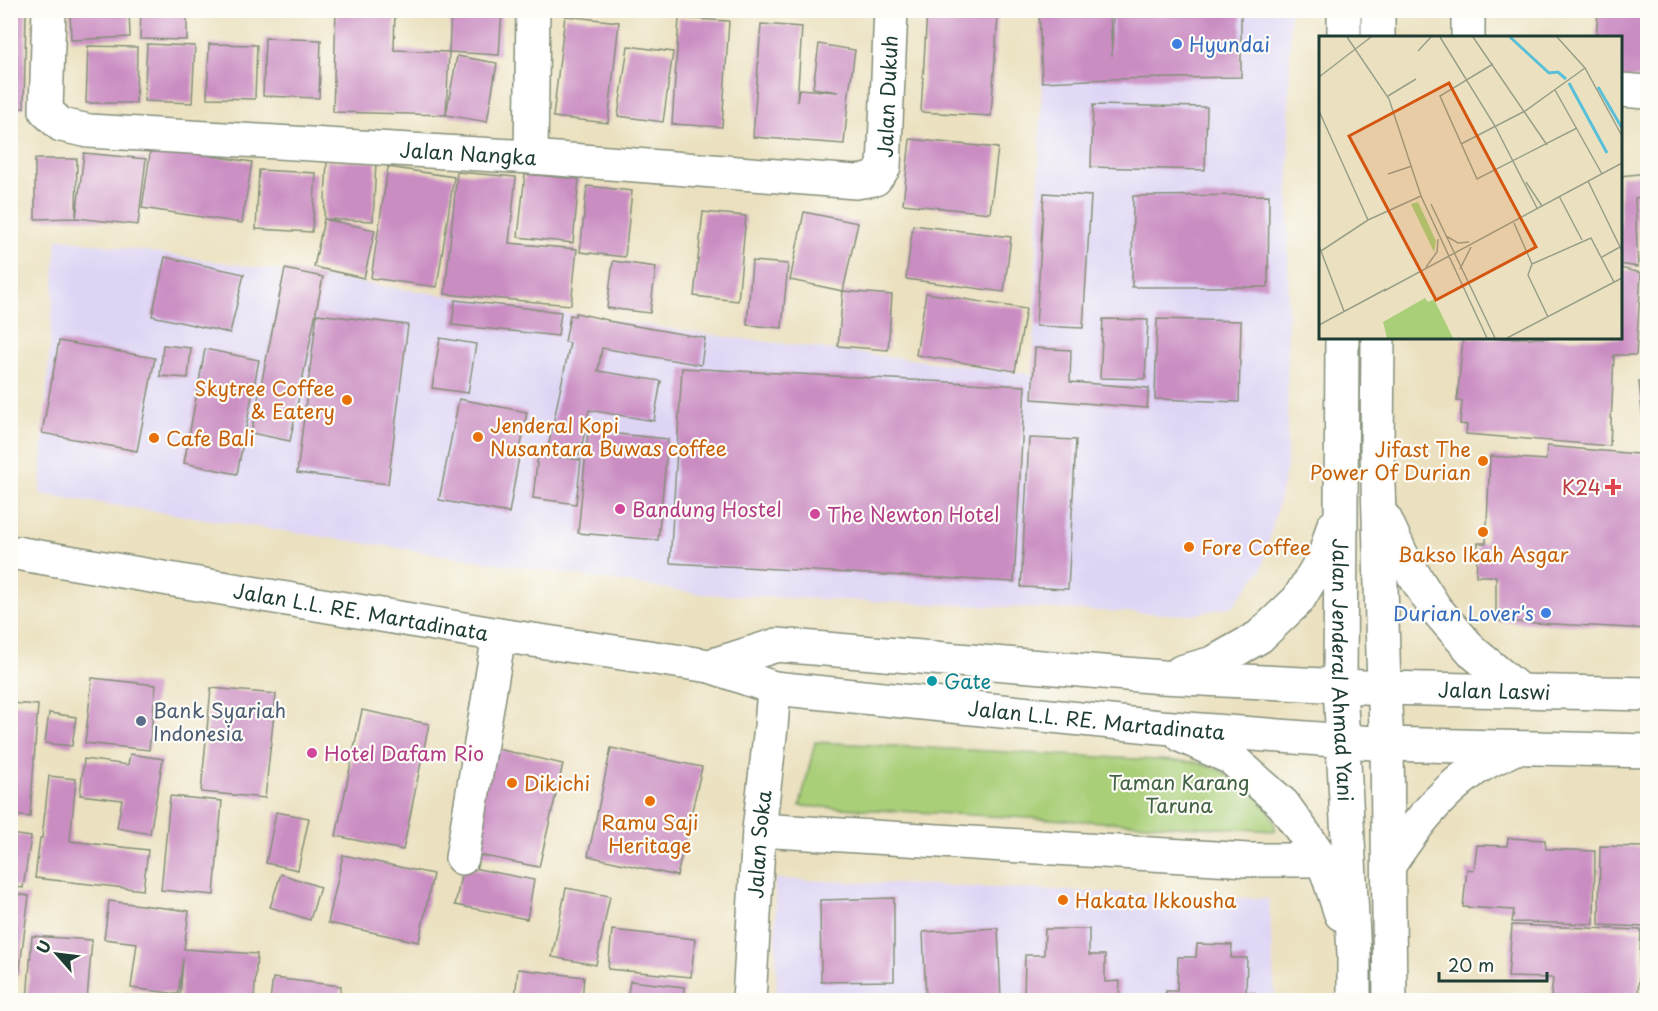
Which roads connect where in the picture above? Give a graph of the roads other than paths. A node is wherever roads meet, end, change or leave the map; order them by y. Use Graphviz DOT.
graph roads {
  1 [pos="50,10"];
  2 [pos="533,10"];
  3 [pos="891,10"];
  4 [pos="1344,10"];
  5 [pos="1378,10"];
  6 [pos="1468,10"];
  7 [pos="1344,36"];
  8 [pos="1378,36"];
  9 [pos="1468,36"];
  10 [pos="1622,90"];
  11 [pos="1647,92"];
  12 [pos="531,157"];
  13 [pos="875,179"];
  14 [pos="1342,339"];
  15 [pos="1378,339"];
  16 [pos="1340,504"];
  17 [pos="1378,504"];
  18 [pos="10,552"];
  19 [pos="499,635"];
  20 [pos="710,666"];
  21 [pos="1162,676"];
  22 [pos="1340,686"];
  23 [pos="774,688"];
  24 [pos="1384,688"];
  25 [pos="1520,691"];
  26 [pos="1647,694"];
  27 [pos="1160,727"];
  28 [pos="1344,740"];
  29 [pos="1387,744"];
  30 [pos="1517,747"];
  31 [pos="1647,751"];
  32 [pos="759,830"];
  33 [pos="462,858"];
  34 [pos="1323,860"];
  35 [pos="1389,865"];
  36 [pos="1354,955"];
  37 [pos="749,1000"];
  38 [pos="1354,1000"];
  39 [pos="1390,1000"];
  1 -- 12 [label="main road, Jalan Nangka"];
  2 -- 12 [label="main road"];
  3 -- 13 [label="main road, Jalan Dukuh"];
  4 -- 7 [label="main road"];
  5 -- 8 [label="main road"];
  6 -- 9 [label="main road"];
  10 -- 11 [label="main road"];
  12 -- 13 [label="main road, Jalan Nangka"];
  14 -- 16 [label="main road, Jalan Jenderal Ahmad Yani"];
  15 -- 17 [label="main road, Jalan Jenderal Ahmad Yani"];
  16 -- 21 [label="main road"];
  16 -- 22 [label="main road, Jalan Jenderal Ahmad Yani"];
  17 -- 24 [label="main road, Jalan Jenderal Ahmad Yani"];
  17 -- 25 [label="main road"];
  18 -- 19 [label="main road, Jalan L.L. RE. Martadinata"];
  19 -- 20 [label="main road, Jalan L.L. RE. Martadinata"];
  19 -- 33 [label="main road"];
  20 -- 21 [label="main road, Jalan L.L. RE. Martadinata"];
  20 -- 23 [label="main road, Jalan L.L. RE. Martadinata"];
  21 -- 22 [label="main road, Jalan L.L. RE. Martadinata"];
  22 -- 24 [label="main road, Jalan Laswi"];
  22 -- 28 [label="main road, Jalan Jenderal Ahmad Yani"];
  23 -- 27 [label="main road, Jalan L.L. RE. Martadinata"];
  23 -- 32 [label="main road, Jalan Soka"];
  24 -- 25 [label="main road, Jalan Laswi"];
  24 -- 29 [label="main road, Jalan Jenderal Ahmad Yani"];
  25 -- 26 [label="main road, Jalan Laswi"];
  27 -- 28 [label="main road, Jalan L.L. RE. Martadinata"];
  27 -- 34 [label="main road"];
  28 -- 29 [label="main road"];
  28 -- 36 [label="main road, Jalan Jenderal Ahmad Yani"];
  29 -- 30 [label="main road"];
  29 -- 35 [label="main road, Jalan Jenderal Ahmad Yani"];
  30 -- 31 [label="main road"];
  30 -- 35 [label="main road"];
  32 -- 34 [label="main road"];
  32 -- 37 [label="main road, Jalan Soka"];
  34 -- 36 [label="main road"];
  35 -- 39 [label="main road, Jalan Jenderal Ahmad Yani"];
  36 -- 38 [label="main road, Jalan Jenderal Ahmad Yani"];
}
